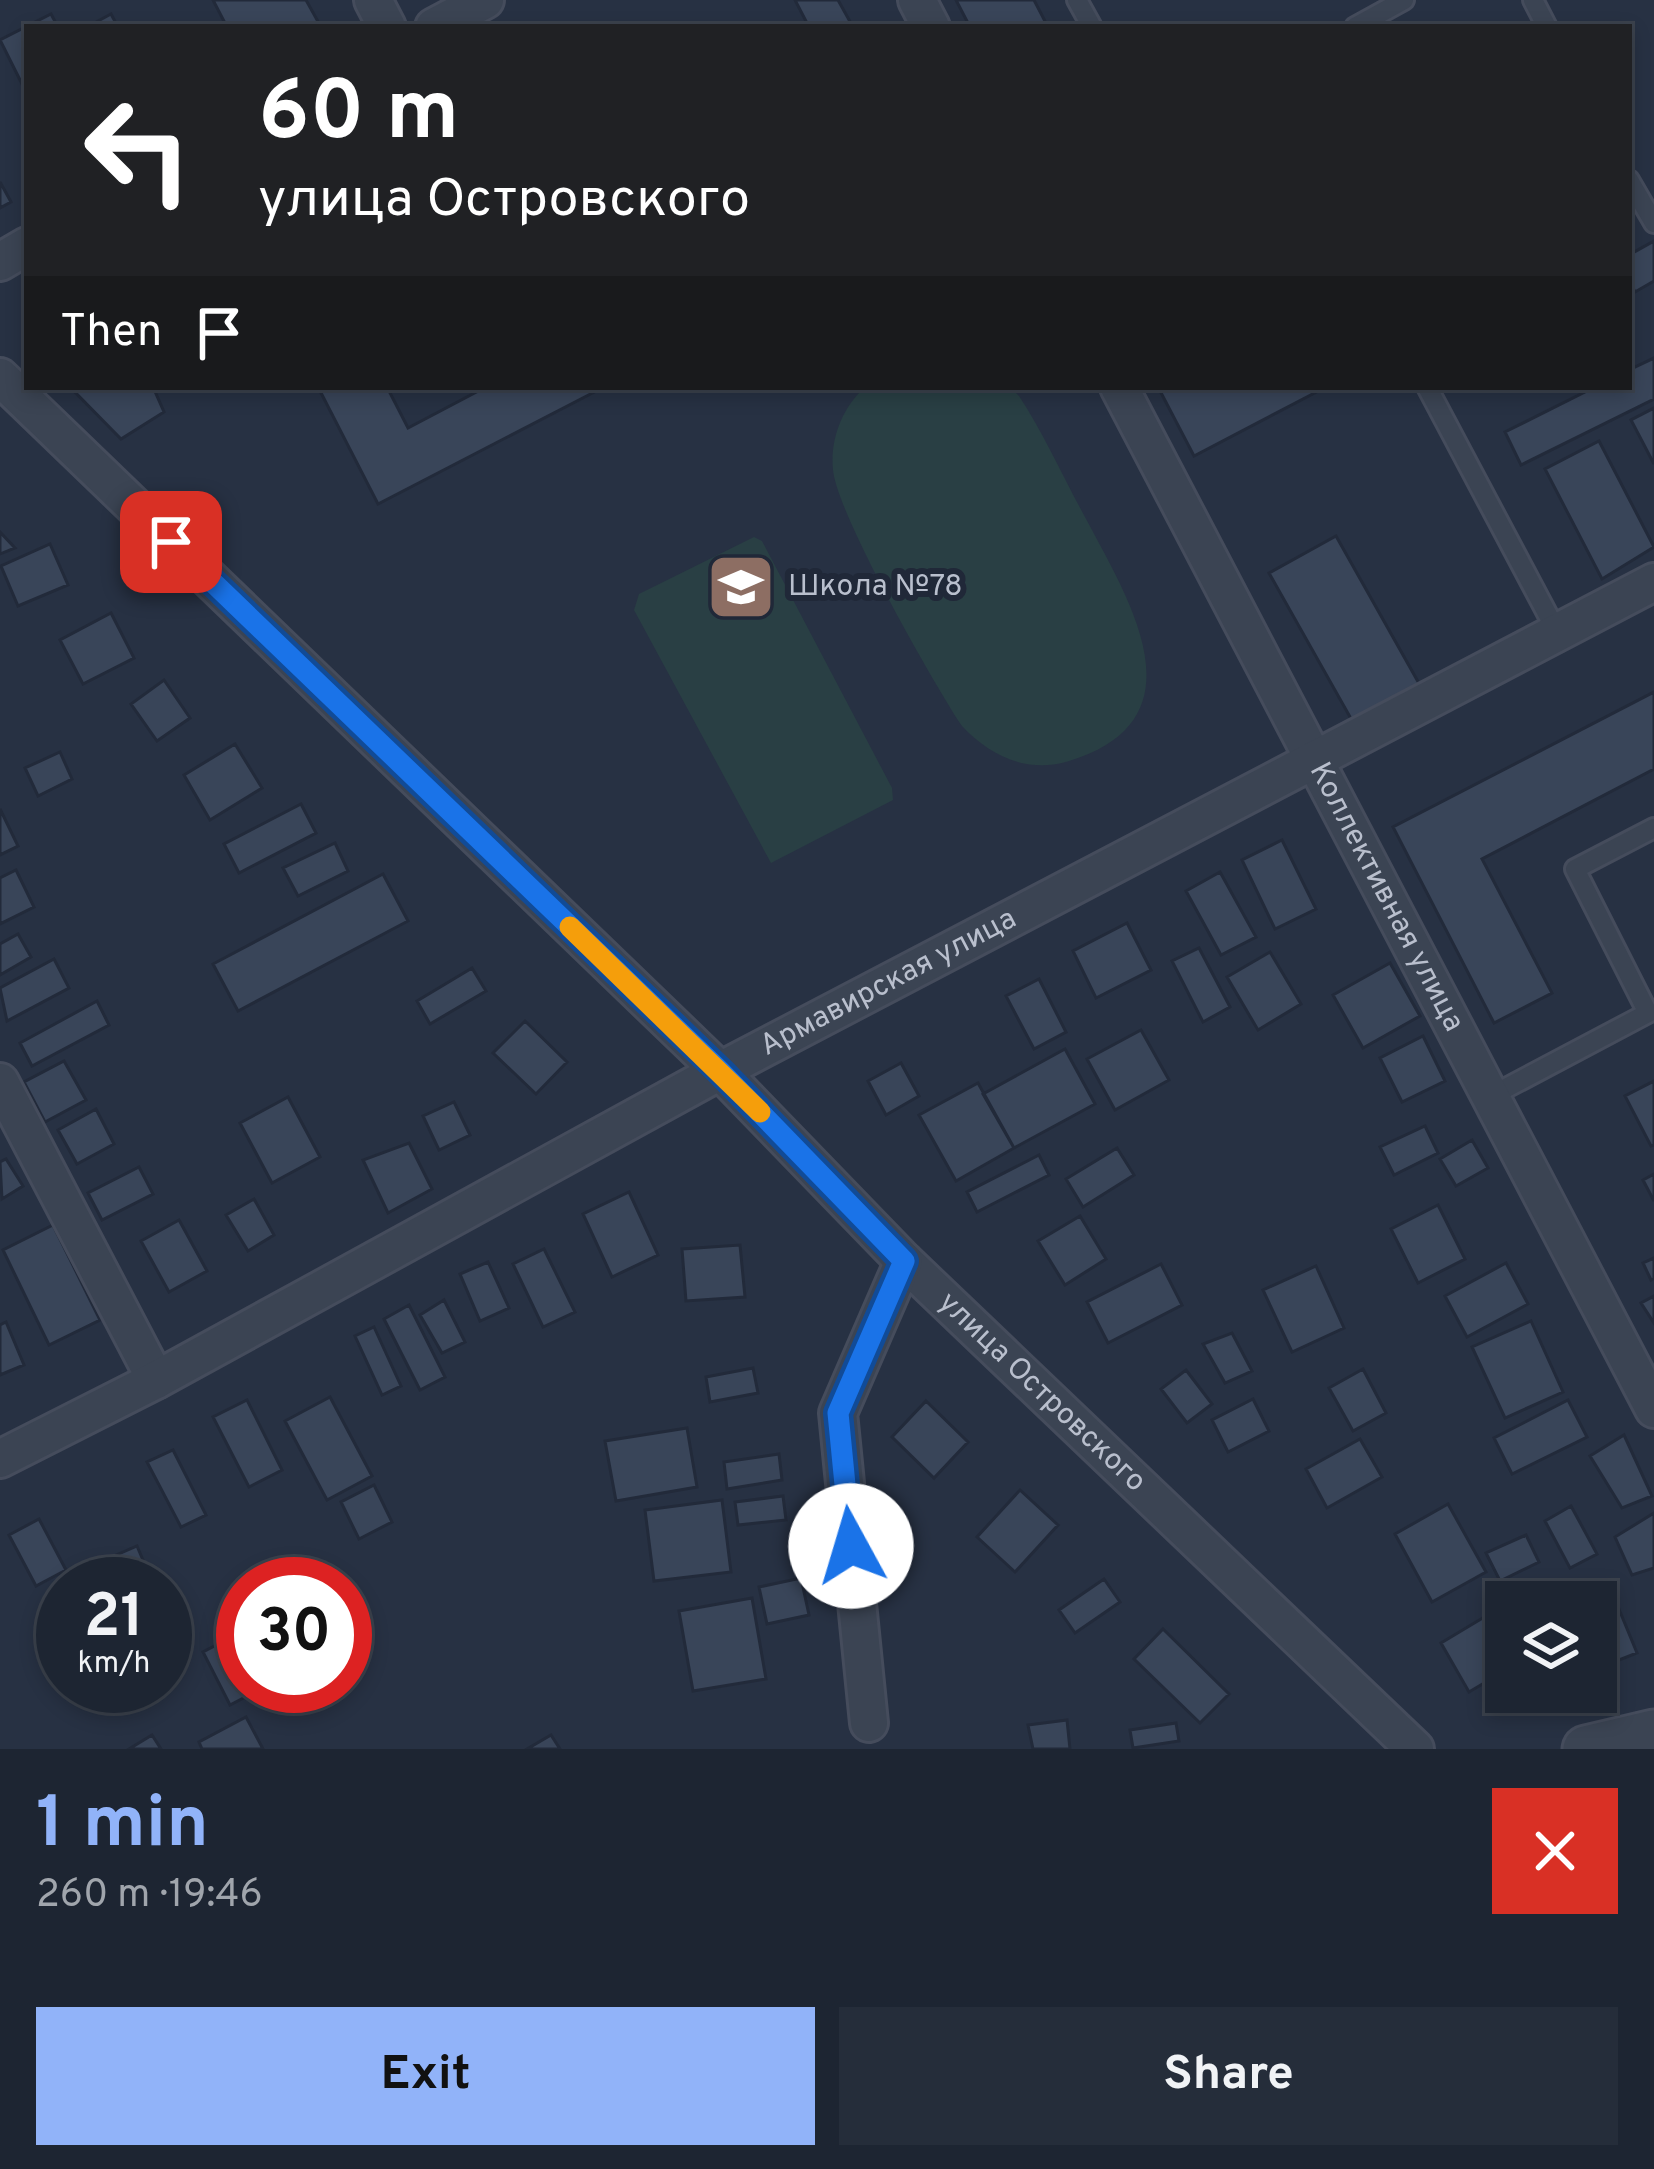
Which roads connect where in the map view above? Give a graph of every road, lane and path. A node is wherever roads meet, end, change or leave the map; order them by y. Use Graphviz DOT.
graph roads {
  1 [pos="485,0"];
  2 [pos="1404,0"];
  3 [pos="440,24"];
  4 [pos="1360,24"];
  5 [pos="1632,185"];
  6 [pos="1654,223"];
  7 [pos="0,377"];
  8 [pos="1121,390"];
  9 [pos="1429,390"];
  10 [pos="1654,582"];
  11 [pos="1558,634"];
  12 [pos="1315,763"];
  13 [pos="1654,828"];
  14 [pos="720,1071"];
  15 [pos="0,1082"];
  16 [pos="1491,1096"];
  17 [pos="904,1261"];
  18 [pos="156,1381"];
  19 [pos="1654,1409"];
  20 [pos="0,1459"];
  21 [pos="869,1723"];
  22 [pos="1654,1733"];
  23 [pos="1415,1749"];
  24 [pos="1586,1749"];
  1 -- 3 [label="street"];
  2 -- 4 [label="lane"];
  5 -- 6 [label="lane"];
  7 -- 14 [label="street, улица Островского"];
  8 -- 12 [label="street, Коллективная улица"];
  9 -- 11 [label="lane"];
  10 -- 11 [label="street, Армавирская улица"];
  11 -- 12 [label="street, Армавирская улица"];
  12 -- 14 [label="street, Армавирская улица"];
  12 -- 16 [label="street, Коллективная улица"];
  13 -- 16 [label="lane"];
  14 -- 17 [label="street, улица Островского"];
  14 -- 18 [label="street, Армавирская улица"];
  15 -- 18 [label="street"];
  16 -- 19 [label="street, Коллективная улица"];
  17 -- 21 [label="street"];
  17 -- 23 [label="street, улица Островского"];
  18 -- 20 [label="street, Армавирская улица"];
  22 -- 24 [label="street"];
}
